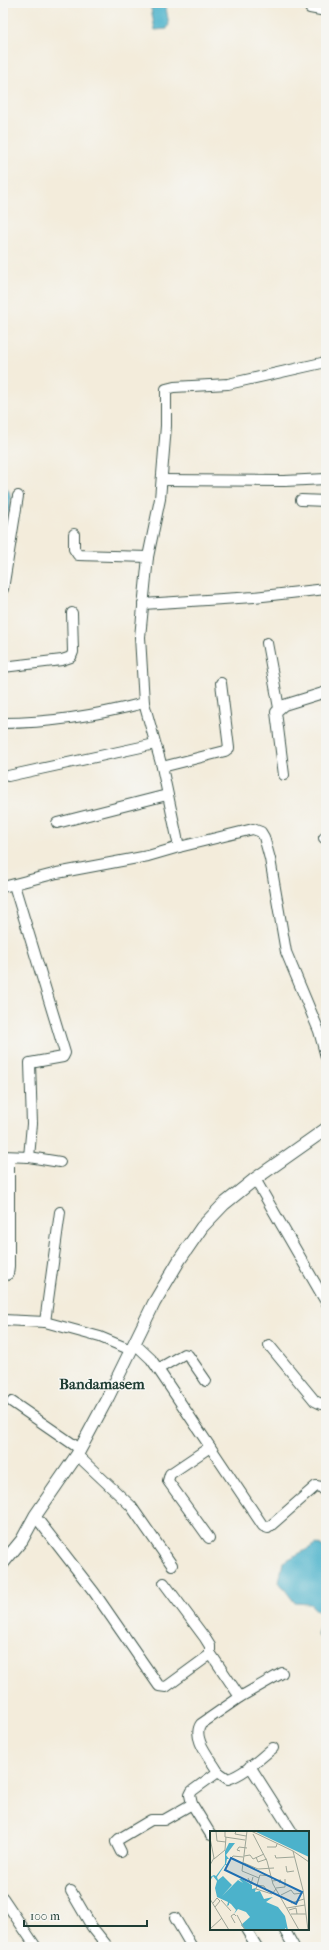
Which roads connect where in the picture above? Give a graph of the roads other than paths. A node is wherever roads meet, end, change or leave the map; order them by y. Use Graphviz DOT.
graph roads {
  1 [pos="310,8"];
  2 [pos="326,11"];
  3 [pos="326,362"];
  4 [pos="326,479"];
  5 [pos="162,480"];
  6 [pos="18,496"];
  7 [pos="301,500"];
  8 [pos="326,501"];
  9 [pos="74,534"];
  10 [pos="148,557"];
  11 [pos="3,589"];
  12 [pos="326,589"];
  13 [pos="143,604"];
  14 [pos="72,612"];
  15 [pos="267,643"];
  16 [pos="3,666"];
  17 [pos="221,683"];
  18 [pos="326,692"];
  19 [pos="144,703"];
  20 [pos="279,708"];
  21 [pos="3,723"];
  22 [pos="155,744"];
  23 [pos="162,767"];
  24 [pos="284,775"];
  25 [pos="8,776"];
  26 [pos="167,794"];
  27 [pos="57,823"];
  28 [pos="179,847"];
  29 [pos="14,885"];
  30 [pos="3,887"];
  31 [pos="326,1057"];
  32 [pos="326,1129"];
  33 [pos="6,1156"];
  34 [pos="29,1157"];
  35 [pos="60,1162"];
  36 [pos="255,1179"];
  37 [pos="60,1212"];
  38 [pos="3,1277"];
  39 [pos="326,1302"];
  40 [pos="3,1320"];
  41 [pos="45,1322"];
  42 [pos="269,1345"];
  43 [pos="132,1346"];
  44 [pos="158,1369"];
  45 [pos="206,1381"];
  46 [pos="12,1402"];
  47 [pos="326,1402"];
  48 [pos="210,1447"];
  49 [pos="78,1452"];
  50 [pos="326,1492"];
  51 [pos="35,1516"];
  52 [pos="209,1538"];
  53 [pos="3,1563"];
  54 [pos="172,1565"];
  55 [pos="164,1583"];
  56 [pos="210,1655"];
  57 [pos="282,1673"];
  58 [pos="240,1697"];
  59 [pos="273,1748"];
  60 [pos="250,1766"];
  61 [pos="218,1772"];
  62 [pos="192,1804"];
  63 [pos="291,1831"];
  64 [pos="210,1833"];
  65 [pos="121,1852"];
  66 [pos="71,1891"];
  67 [pos="3,1898"];
  68 [pos="175,1918"];
  69 [pos="247,1930"];
  70 [pos="285,1930"];
  71 [pos="36,1947"];
  72 [pos="108,1947"];
  73 [pos="192,1947"];
  74 [pos="257,1947"];
  75 [pos="294,1947"];
  1 -- 2 [label="street"];
  3 -- 5 [label="street"];
  4 -- 5 [label="street"];
  5 -- 10 [label="street"];
  6 -- 11 [label="street"];
  7 -- 8 [label="street"];
  9 -- 10 [label="street"];
  10 -- 13 [label="street"];
  12 -- 13 [label="street"];
  13 -- 19 [label="street"];
  14 -- 16 [label="street"];
  15 -- 20 [label="street"];
  17 -- 23 [label="street"];
  18 -- 20 [label="street"];
  19 -- 21 [label="street"];
  19 -- 22 [label="street"];
  20 -- 24 [label="street"];
  22 -- 23 [label="street"];
  22 -- 25 [label="street"];
  23 -- 26 [label="street"];
  26 -- 27 [label="street"];
  26 -- 28 [label="street"];
  28 -- 29 [label="street"];
  28 -- 31 [label="street"];
  29 -- 30 [label="street"];
  29 -- 34 [label="street"];
  32 -- 36 [label="street"];
  33 -- 34 [label="street"];
  33 -- 38 [label="street"];
  34 -- 35 [label="street"];
  36 -- 39 [label="street"];
  36 -- 43 [label="street"];
  37 -- 41 [label="street"];
  40 -- 41 [label="street"];
  41 -- 43 [label="street"];
  42 -- 47 [label="street"];
  43 -- 44 [label="street"];
  43 -- 49 [label="street"];
  44 -- 45 [label="street"];
  44 -- 48 [label="street"];
  46 -- 49 [label="street"];
  48 -- 50 [label="street"];
  48 -- 52 [label="street"];
  49 -- 51 [label="street"];
  49 -- 54 [label="street"];
  51 -- 53 [label="street"];
  51 -- 56 [label="street"];
  55 -- 56 [label="street"];
  56 -- 58 [label="street"];
  57 -- 58 [label="street"];
  58 -- 61 [label="street"];
  59 -- 60 [label="street"];
  60 -- 61 [label="street"];
  60 -- 63 [label="street"];
  61 -- 62 [label="street"];
  62 -- 64 [label="street"];
  62 -- 65 [label="street"];
  66 -- 72 [label="street"];
  67 -- 71 [label="street"];
  68 -- 73 [label="street"];
  69 -- 74 [label="street"];
  70 -- 75 [label="street"];
}
